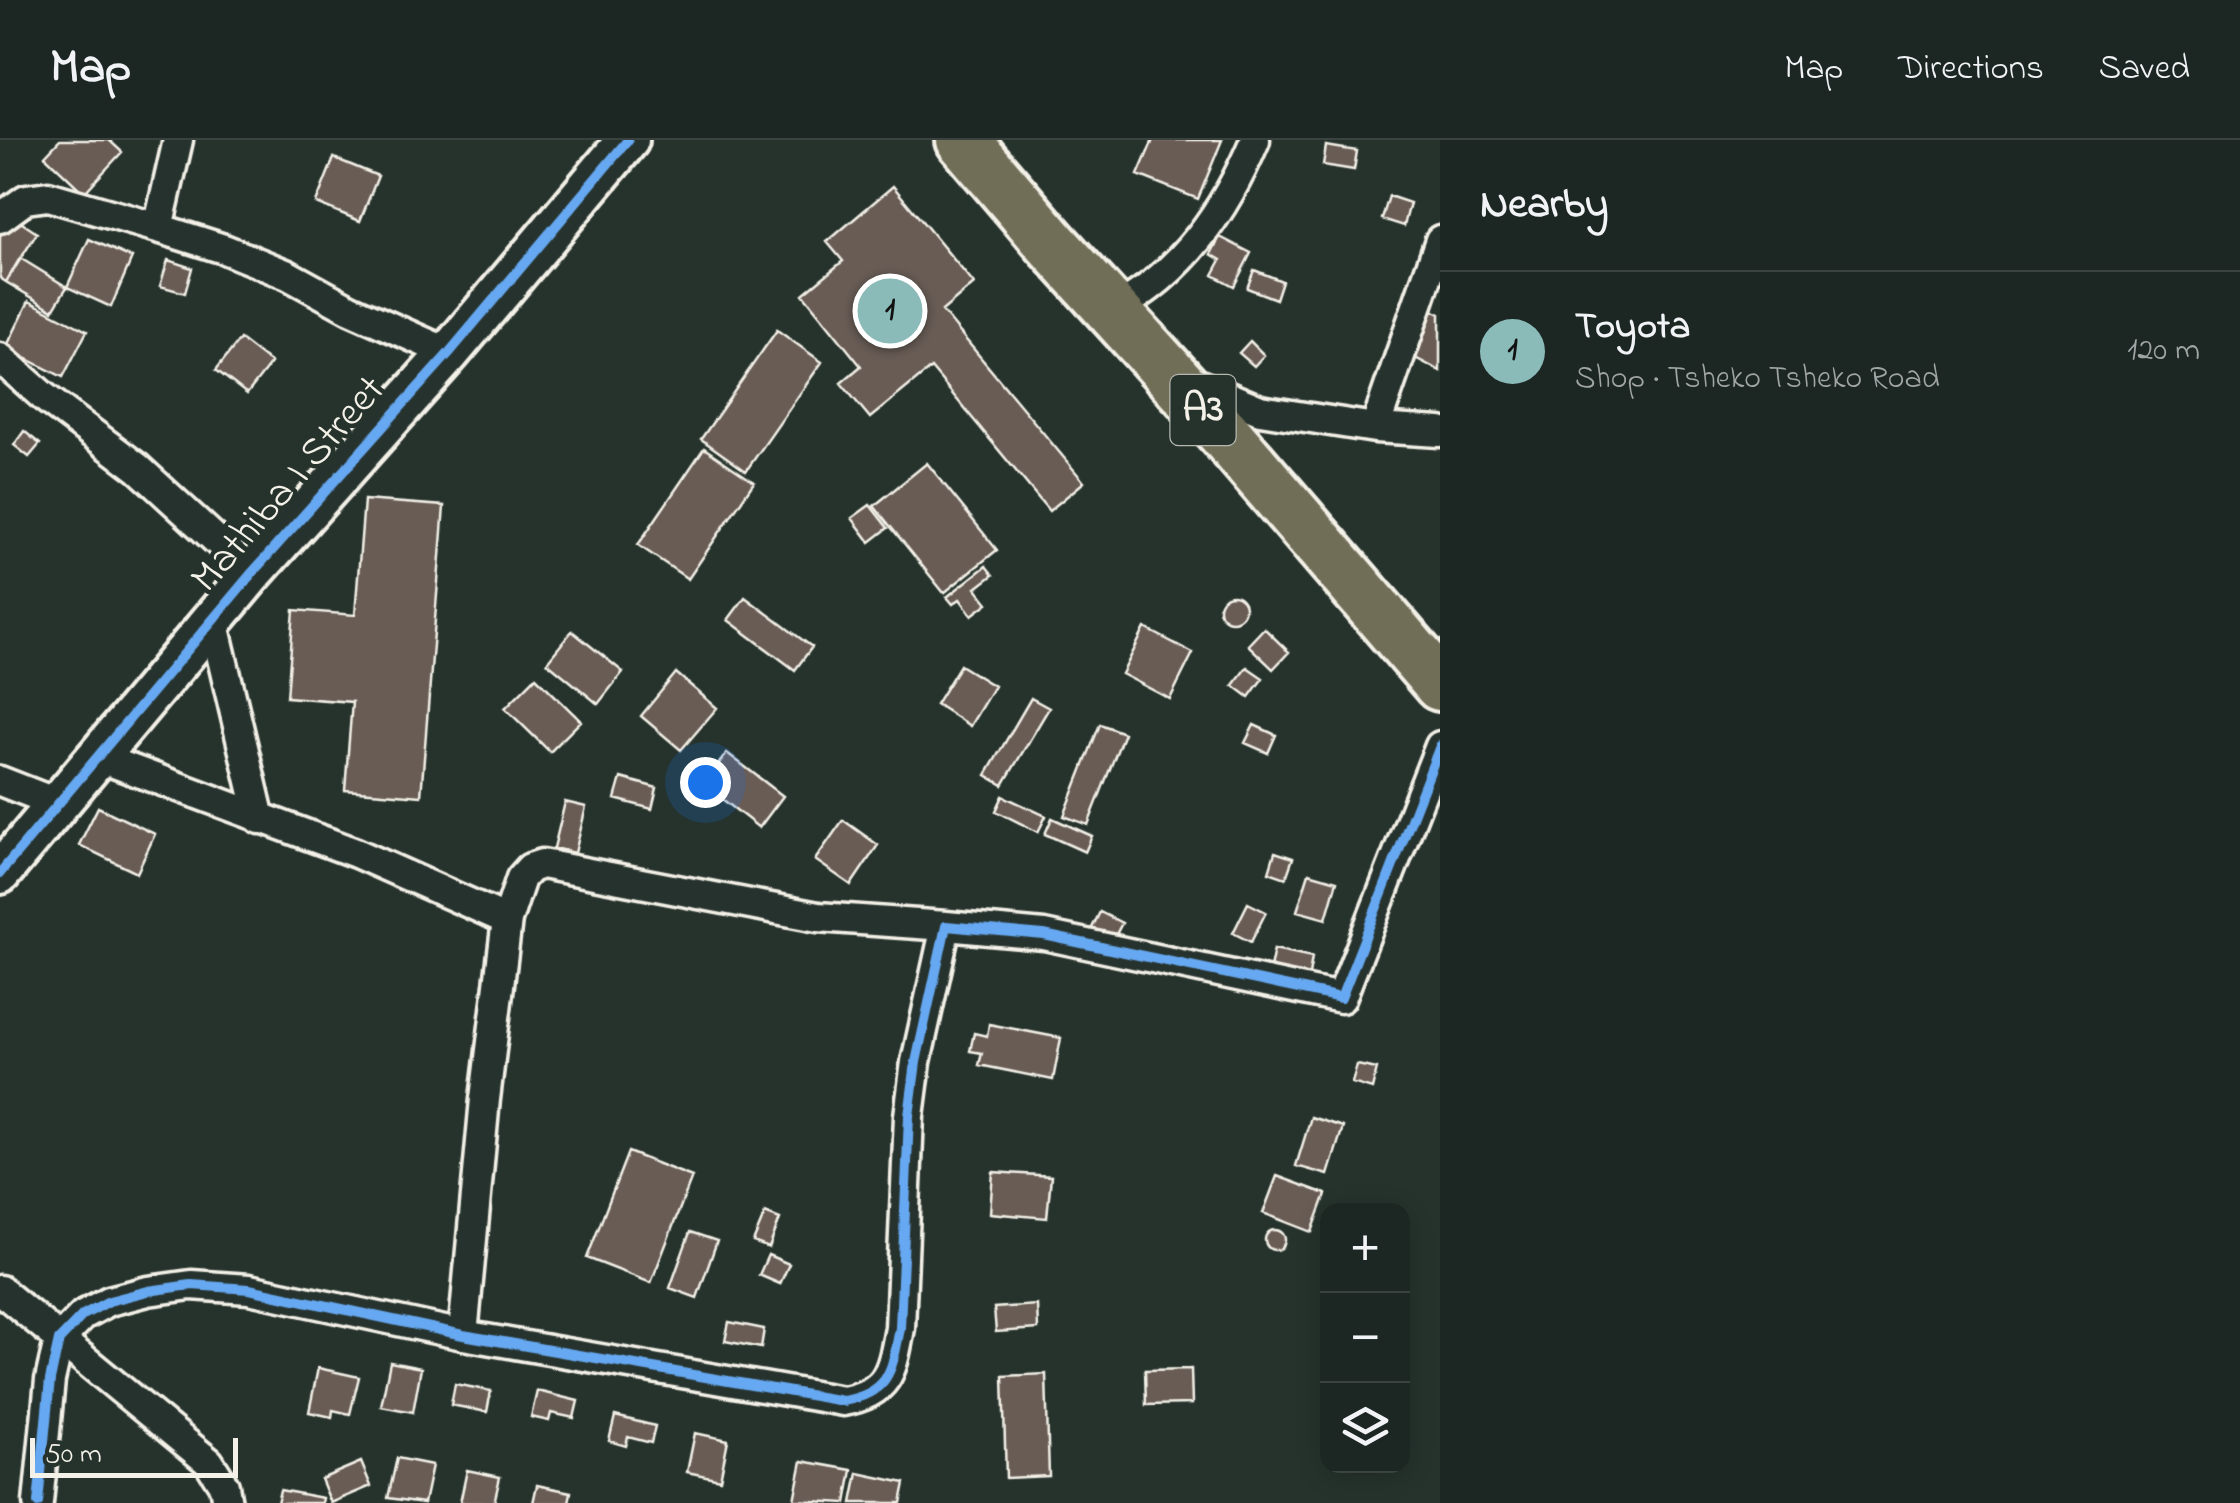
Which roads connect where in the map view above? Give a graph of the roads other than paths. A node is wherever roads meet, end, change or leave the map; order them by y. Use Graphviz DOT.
graph roads {
  1 [pos="178,140"];
  2 [pos="628,140"];
  3 [pos="963,140"];
  4 [pos="1255,140"];
  5 [pos="0,218"];
  6 [pos="158,228"];
  7 [pos="1440,240"];
  8 [pos="1114,310"];
  9 [pos="449,352"];
  10 [pos="0,358"];
  11 [pos="1166,371"];
  12 [pos="1375,428"];
  13 [pos="1440,432"];
  14 [pos="252,574"];
  15 [pos="213,620"];
  16 [pos="1440,684"];
  17 [pos="1440,746"];
  18 [pos="98,757"];
  19 [pos="0,781"];
  20 [pos="58,804"];
  21 [pos="260,819"];
  22 [pos="0,873"];
  23 [pos="506,920"];
  24 [pos="946,926"];
  25 [pos="0,1290"];
  26 [pos="463,1335"];
  27 [pos="59,1340"];
  28 [pos="38,1503"];
  29 [pos="226,1503"];
  1 -- 6 [label="street"];
  2 -- 9 [label="street, Mathiba I Street"];
  3 -- 8 [label="highway, A3"];
  4 -- 8 [label="street"];
  5 -- 6 [label="street"];
  6 -- 9 [label="street"];
  7 -- 12 [label="street"];
  8 -- 11 [label="highway, A3"];
  9 -- 14 [label="street, Mathiba I Street"];
  10 -- 14 [label="street"];
  11 -- 12 [label="street"];
  11 -- 16 [label="highway, A3"];
  12 -- 13 [label="street"];
  14 -- 15 [label="street, Mathiba I Street"];
  15 -- 18 [label="street, Mathiba I Street"];
  15 -- 21 [label="street"];
  17 -- 24 [label="street"];
  18 -- 20 [label="street, Mathiba I Street"];
  18 -- 21 [label="street"];
  19 -- 20 [label="street"];
  20 -- 22 [label="street, Mathiba I Street"];
  21 -- 23 [label="street"];
  23 -- 24 [label="street"];
  23 -- 26 [label="street"];
  24 -- 26 [label="street"];
  25 -- 27 [label="street"];
  26 -- 27 [label="street"];
  27 -- 28 [label="street"];
  27 -- 29 [label="street"];
}
